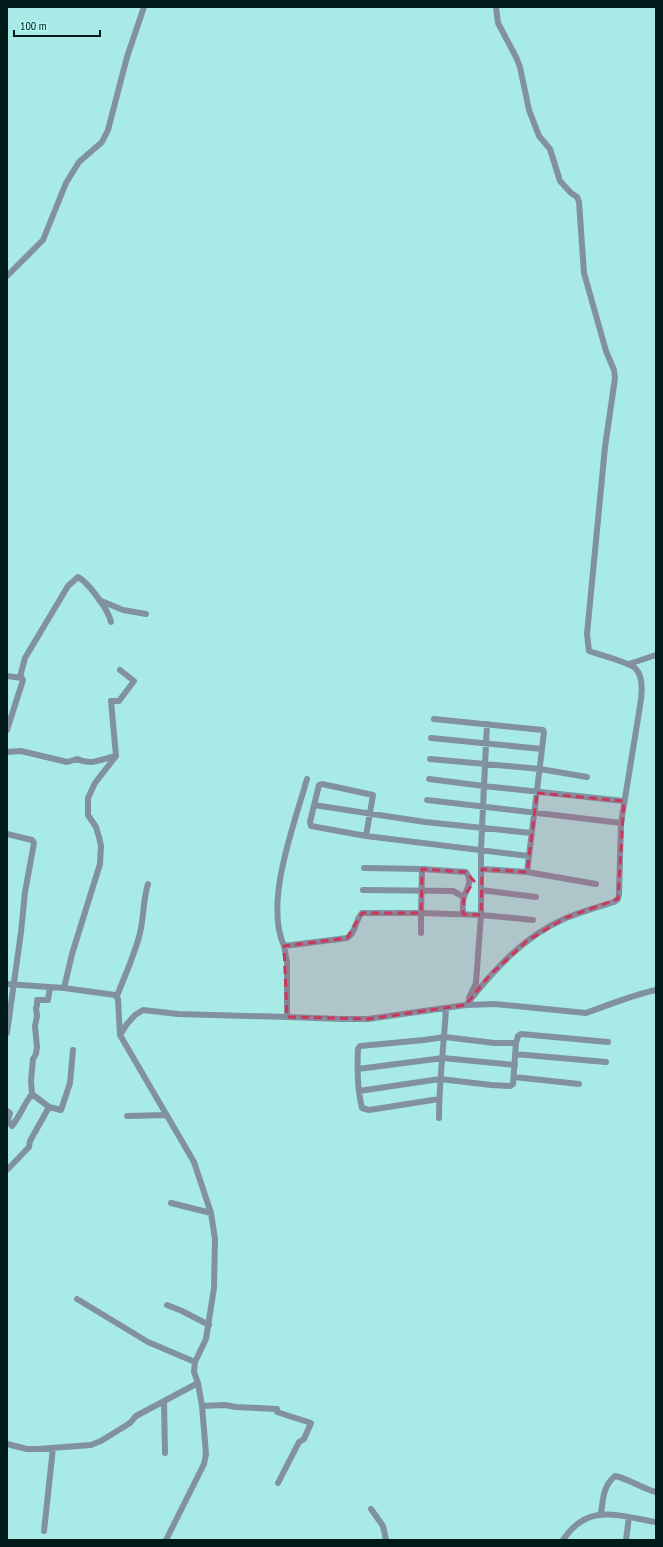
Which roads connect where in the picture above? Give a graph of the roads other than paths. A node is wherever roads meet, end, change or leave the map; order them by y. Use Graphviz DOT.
graph roads {
  1 [pos="144,7"];
  2 [pos="496,7"];
  3 [pos="7,276"];
  4 [pos="99,600"];
  5 [pos="146,614"];
  6 [pos="111,622"];
  7 [pos="656,655"];
  8 [pos="629,664"];
  9 [pos="120,670"];
  10 [pos="7,676"];
  11 [pos="20,678"];
  12 [pos="434,719"];
  13 [pos="487,724"];
  14 [pos="7,730"];
  15 [pos="430,738"];
  16 [pos="486,743"];
  17 [pos="542,749"];
  18 [pos="7,752"];
  19 [pos="116,756"];
  20 [pos="430,759"];
  21 [pos="484,765"];
  22 [pos="540,769"];
  23 [pos="587,776"];
  24 [pos="429,779"];
  25 [pos="307,780"];
  26 [pos="484,786"];
  27 [pos="537,792"];
  28 [pos="427,800"];
  29 [pos="624,801"];
  30 [pos="314,805"];
  31 [pos="484,807"];
  32 [pos="534,812"];
  33 [pos="370,815"];
  34 [pos="621,823"];
  35 [pos="482,829"];
  36 [pos="531,833"];
  37 [pos="7,834"];
  38 [pos="366,836"];
  39 [pos="481,850"];
  40 [pos="529,856"];
  41 [pos="364,868"];
  42 [pos="422,869"];
  43 [pos="482,869"];
  44 [pos="527,872"];
  45 [pos="148,884"];
  46 [pos="596,884"];
  47 [pos="363,890"];
  48 [pos="422,890"];
  49 [pos="481,890"];
  50 [pos="536,896"];
  51 [pos="464,897"];
  52 [pos="421,913"];
  53 [pos="463,914"];
  54 [pos="480,915"];
  55 [pos="533,920"];
  56 [pos="421,933"];
  57 [pos="284,946"];
  58 [pos="10,985"];
  59 [pos="50,987"];
  60 [pos="64,988"];
  61 [pos="656,990"];
  62 [pos="117,996"];
  63 [pos="466,1005"];
  64 [pos="446,1008"];
  65 [pos="287,1017"];
  66 [pos="7,1033"];
  67 [pos="120,1035"];
  68 [pos="445,1037"];
  69 [pos="608,1042"];
  70 [pos="516,1044"];
  71 [pos="73,1050"];
  72 [pos="515,1054"];
  73 [pos="443,1058"];
  74 [pos="606,1062"];
  75 [pos="514,1065"];
  76 [pos="358,1069"];
  77 [pos="514,1077"];
  78 [pos="440,1079"];
  79 [pos="579,1084"];
  80 [pos="359,1091"];
  81 [pos="32,1094"];
  82 [pos="439,1099"];
  83 [pos="49,1107"];
  84 [pos="7,1111"];
  85 [pos="166,1115"];
  86 [pos="127,1116"];
  87 [pos="439,1118"];
  88 [pos="8,1169"];
  89 [pos="171,1202"];
  90 [pos="211,1213"];
  91 [pos="77,1299"];
  92 [pos="168,1305"];
  93 [pos="209,1325"];
  94 [pos="195,1362"];
  95 [pos="198,1383"];
  96 [pos="164,1402"];
  97 [pos="202,1406"];
  98 [pos="7,1444"];
  99 [pos="53,1448"];
  100 [pos="165,1453"];
  101 [pos="278,1483"];
  102 [pos="656,1492"];
  103 [pos="371,1509"];
  104 [pos="601,1514"];
  105 [pos="629,1518"];
  106 [pos="656,1522"];
  107 [pos="44,1531"];
  108 [pos="166,1540"];
  109 [pos="386,1540"];
  110 [pos="563,1540"];
  111 [pos="626,1540"];
  1 -- 3 [label="street"];
  2 -- 8 [label="street"];
  4 -- 5 [label="street"];
  4 -- 6 [label="street"];
  4 -- 11 [label="street"];
  7 -- 8 [label="street"];
  8 -- 29 [label="street"];
  9 -- 19 [label="street"];
  10 -- 11 [label="street"];
  11 -- 14 [label="street"];
  12 -- 13 [label="street"];
  13 -- 16 [label="street"];
  13 -- 17 [label="street"];
  15 -- 16 [label="street"];
  16 -- 17 [label="street"];
  16 -- 21 [label="street"];
  17 -- 22 [label="street"];
  18 -- 19 [label="street"];
  19 -- 60 [label="street"];
  20 -- 21 [label="street"];
  21 -- 22 [label="street"];
  21 -- 26 [label="street"];
  22 -- 23 [label="street"];
  22 -- 27 [label="street"];
  24 -- 26 [label="street"];
  25 -- 57 [label="street"];
  26 -- 27 [label="street"];
  26 -- 31 [label="street"];
  27 -- 29 [label="street"];
  27 -- 32 [label="street"];
  28 -- 31 [label="street"];
  29 -- 34 [label="street"];
  30 -- 33 [label="street"];
  30 -- 33 [label="street"];
  30 -- 38 [label="street"];
  31 -- 32 [label="street"];
  31 -- 35 [label="street"];
  32 -- 34 [label="street"];
  32 -- 36 [label="street"];
  33 -- 35 [label="street"];
  33 -- 38 [label="street"];
  34 -- 63 [label="street"];
  35 -- 36 [label="street"];
  35 -- 39 [label="street"];
  36 -- 40 [label="street"];
  37 -- 58 [label="street"];
  38 -- 39 [label="street"];
  39 -- 40 [label="street"];
  39 -- 43 [label="street"];
  40 -- 44 [label="street"];
  41 -- 42 [label="street"];
  42 -- 48 [label="street"];
  42 -- 51 [label="street"];
  43 -- 44 [label="street"];
  43 -- 49 [label="street"];
  44 -- 46 [label="street"];
  45 -- 62 [label="street"];
  47 -- 48 [label="street"];
  48 -- 51 [label="street"];
  48 -- 52 [label="street"];
  49 -- 50 [label="street"];
  49 -- 54 [label="street"];
  51 -- 53 [label="street"];
  52 -- 53 [label="street"];
  52 -- 56 [label="street"];
  52 -- 57 [label="street"];
  53 -- 54 [label="street"];
  54 -- 55 [label="street"];
  54 -- 63 [label="street"];
  57 -- 65 [label="street"];
  58 -- 59 [label="street"];
  58 -- 66 [label="street"];
  59 -- 60 [label="street"];
  59 -- 81 [label="street"];
  60 -- 62 [label="street"];
  61 -- 63 [label="street"];
  62 -- 67 [label="street"];
  63 -- 64 [label="street"];
  64 -- 65 [label="street"];
  64 -- 68 [label="street"];
  65 -- 67 [label="street"];
  67 -- 85 [label="street"];
  68 -- 70 [label="street"];
  68 -- 73 [label="street"];
  68 -- 76 [label="street"];
  69 -- 70 [label="street"];
  70 -- 72 [label="street"];
  71 -- 83 [label="street"];
  72 -- 74 [label="street"];
  72 -- 75 [label="street"];
  73 -- 75 [label="street"];
  73 -- 76 [label="street"];
  73 -- 78 [label="street"];
  75 -- 77 [label="street"];
  76 -- 80 [label="street"];
  77 -- 78 [label="street"];
  77 -- 79 [label="street"];
  78 -- 80 [label="street"];
  78 -- 82 [label="street"];
  80 -- 82 [label="street"];
  81 -- 83 [label="street"];
  81 -- 84 [label="street"];
  82 -- 87 [label="street"];
  83 -- 88 [label="street"];
  85 -- 86 [label="street"];
  85 -- 90 [label="street"];
  89 -- 90 [label="street"];
  90 -- 93 [label="street"];
  91 -- 94 [label="street"];
  92 -- 93 [label="street"];
  93 -- 94 [label="street"];
  94 -- 95 [label="street"];
  95 -- 96 [label="street"];
  95 -- 97 [label="street"];
  96 -- 99 [label="street"];
  96 -- 100 [label="street"];
  97 -- 101 [label="street"];
  97 -- 108 [label="street"];
  98 -- 99 [label="street"];
  99 -- 107 [label="street"];
  102 -- 104 [label="street"];
  103 -- 109 [label="street"];
  104 -- 105 [label="street"];
  104 -- 110 [label="street"];
  105 -- 106 [label="street"];
  105 -- 111 [label="street"];
}
